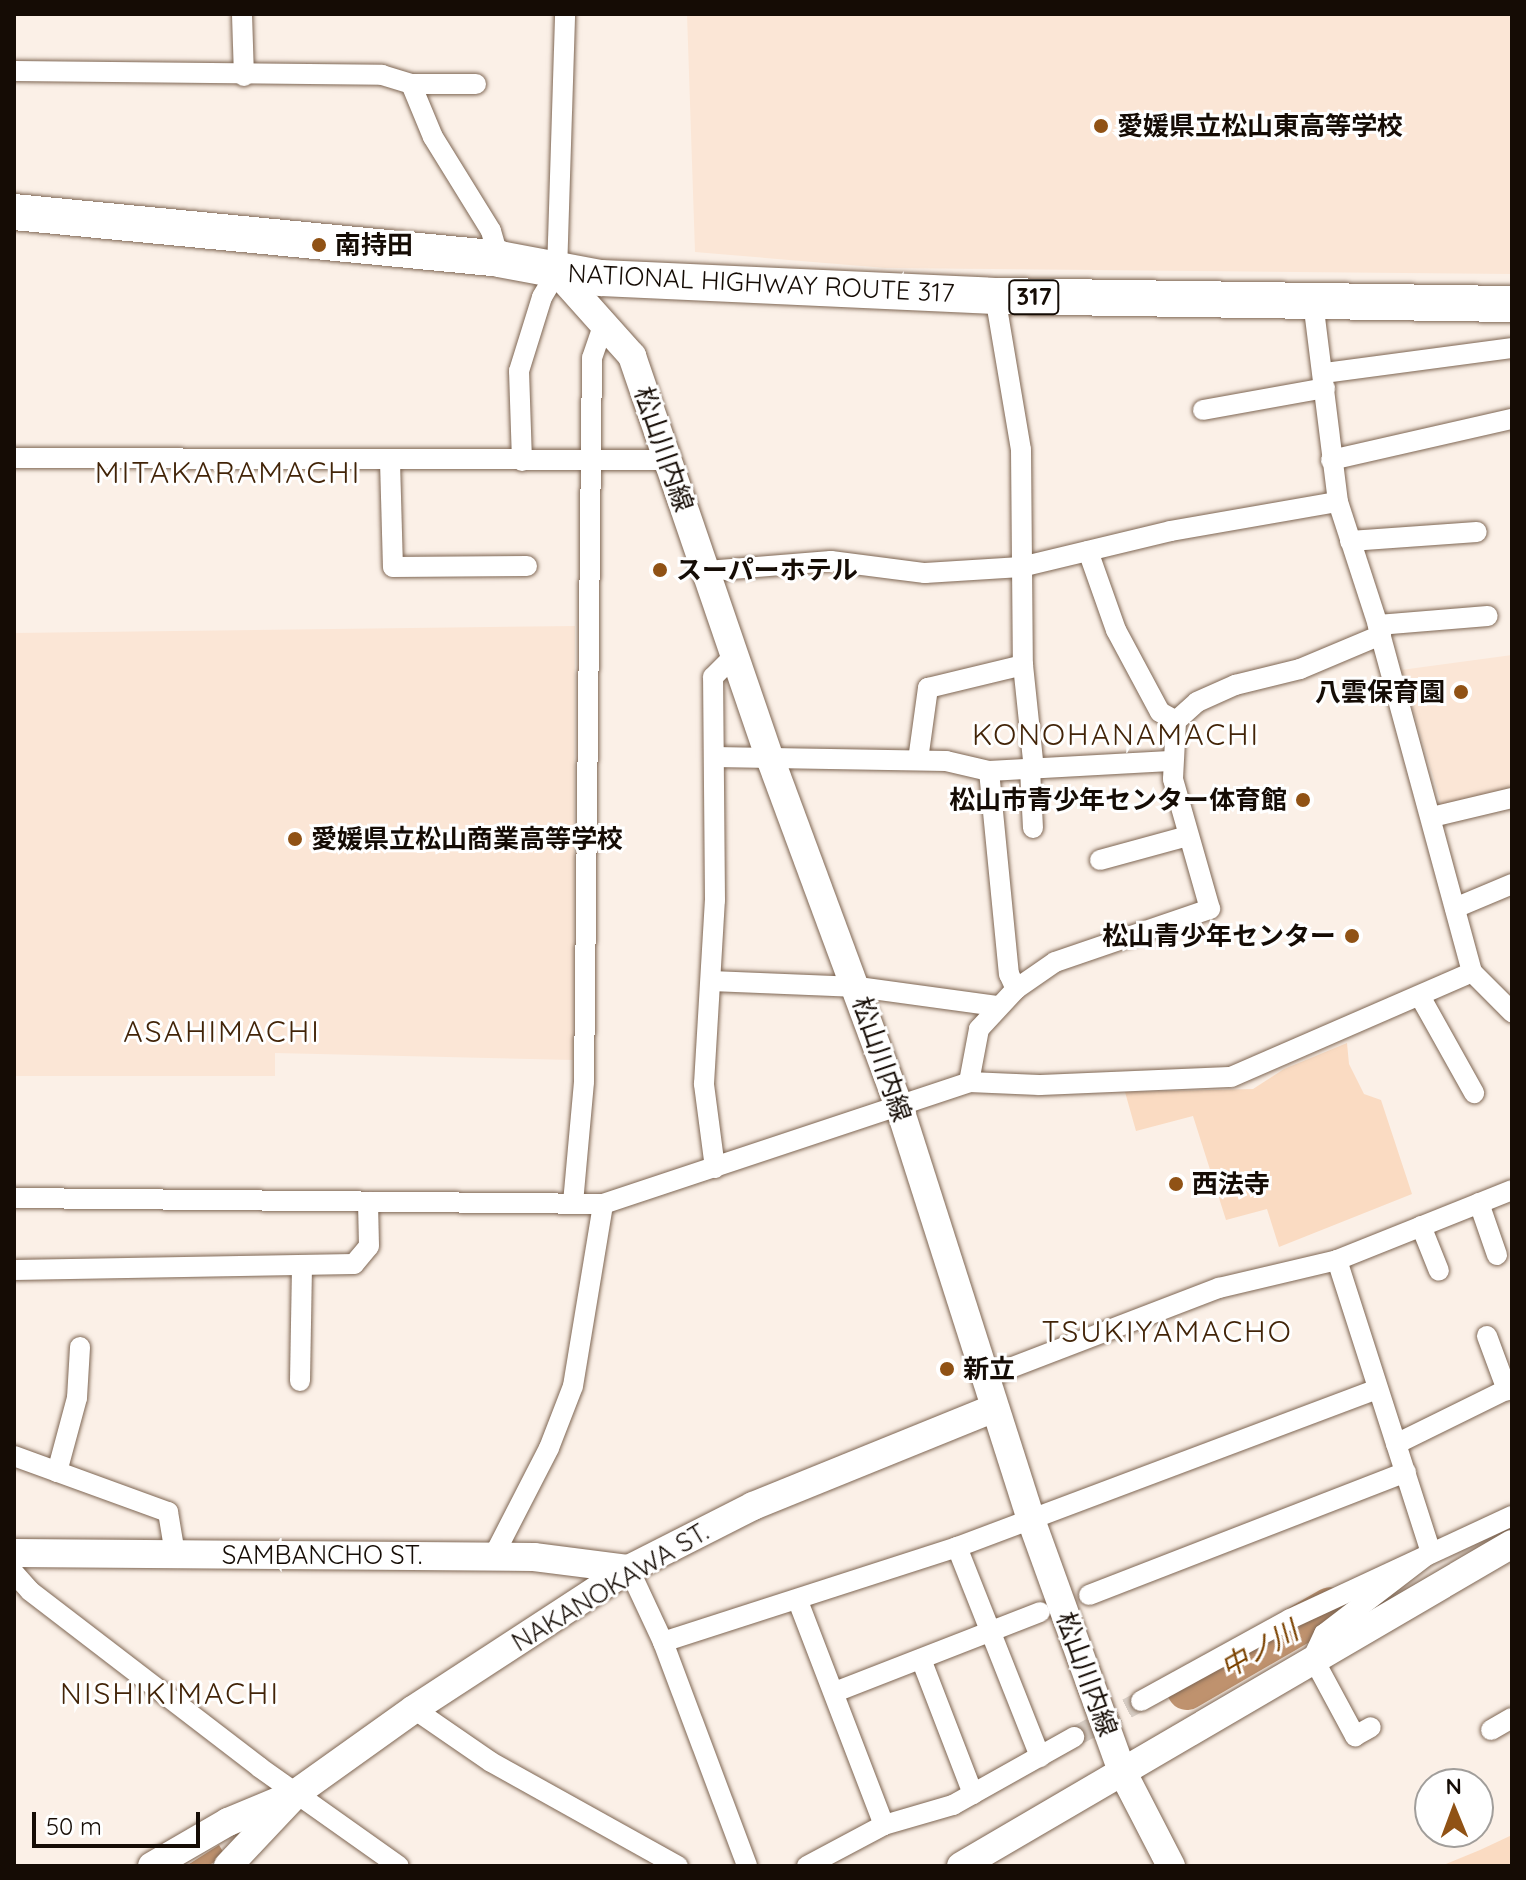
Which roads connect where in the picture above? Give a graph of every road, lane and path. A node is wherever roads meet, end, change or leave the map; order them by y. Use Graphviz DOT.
graph roads {
  1 [pos="242,14"];
  2 [pos="565,14"];
  3 [pos="14,71"];
  4 [pos="244,76"];
  5 [pos="411,84"];
  6 [pos="476,84"];
  7 [pos="14,212"];
  8 [pos="499,259"];
  9 [pos="557,272"];
  10 [pos="995,296"];
  11 [pos="1313,301"];
  12 [pos="1512,304"];
  13 [pos="605,321"];
  14 [pos="1512,348"];
  15 [pos="1325,380"];
  16 [pos="1203,410"];
  17 [pos="1512,419"];
  18 [pos="14,458"];
  19 [pos="669,460"];
  20 [pos="1331,460"];
  21 [pos="390,461"];
  22 [pos="522,461"];
  23 [pos="590,462"];
  24 [pos="1338,502"];
  25 [pos="1477,532"];
  26 [pos="1350,541"];
  27 [pos="1088,551"];
  28 [pos="527,566"];
  29 [pos="1021,567"];
  30 [pos="707,571"];
  31 [pos="1488,616"];
  32 [pos="1380,630"];
  33 [pos="735,655"];
  34 [pos="1023,665"];
  35 [pos="1176,721"];
  36 [pos="714,757"];
  37 [pos="770,758"];
  38 [pos="918,760"];
  39 [pos="1170,761"];
  40 [pos="1032,769"];
  41 [pos="989,771"];
  42 [pos="1512,798"];
  43 [pos="1432,817"];
  44 [pos="1033,828"];
  45 [pos="1188,836"];
  46 [pos="1100,860"];
  47 [pos="1512,884"];
  48 [pos="1455,908"];
  49 [pos="1472,972"];
  50 [pos="711,981"];
  51 [pos="858,987"];
  52 [pos="1016,989"];
  53 [pos="1421,998"];
  54 [pos="997,1006"];
  55 [pos="1510,1007"];
  56 [pos="969,1082"];
  57 [pos="1474,1093"];
  58 [pos="900,1109"];
  59 [pos="715,1168"];
  60 [pos="1512,1190"];
  61 [pos="14,1198"];
  62 [pos="368,1202"];
  63 [pos="573,1203"];
  64 [pos="1479,1203"];
  65 [pos="603,1204"];
  66 [pos="1421,1226"];
  67 [pos="1497,1255"];
  68 [pos="1337,1260"];
  69 [pos="302,1267"];
  70 [pos="14,1270"];
  71 [pos="1439,1271"];
  72 [pos="1487,1336"];
  73 [pos="80,1347"];
  74 [pos="984,1378"];
  75 [pos="300,1381"];
  76 [pos="1509,1388"];
  77 [pos="1377,1389"];
  78 [pos="994,1408"];
  79 [pos="1396,1444"];
  80 [pos="14,1456"];
  81 [pos="57,1472"];
  82 [pos="1406,1472"];
  83 [pos="1512,1516"];
  84 [pos="1030,1517"];
  85 [pos="1512,1544"];
  86 [pos="957,1547"];
  87 [pos="1431,1552"];
  88 [pos="14,1553"];
  89 [pos="175,1554"];
  90 [pos="493,1557"];
  91 [pos="629,1569"];
  92 [pos="14,1573"];
  93 [pos="1089,1595"];
  94 [pos="798,1601"];
  95 [pos="1040,1612"];
  96 [pos="991,1631"];
  97 [pos="663,1642"];
  98 [pos="1313,1658"];
  99 [pos="921,1659"];
  100 [pos="835,1692"];
  101 [pos="1141,1701"];
  102 [pos="414,1709"];
  103 [pos="1512,1718"];
  104 [pos="1371,1727"];
  105 [pos="1491,1730"];
  106 [pos="1074,1737"];
  107 [pos="1040,1757"];
  108 [pos="1121,1769"];
  109 [pos="295,1794"];
  110 [pos="973,1794"];
  111 [pos="884,1825"];
  112 [pos="152,1866"];
  113 [pos="228,1866"];
  114 [pos="399,1866"];
  115 [pos="678,1866"];
  116 [pos="747,1866"];
  117 [pos="807,1866"];
  118 [pos="961,1866"];
  119 [pos="1171,1866"];
  1 -- 4 [label="street"];
  2 -- 9 [label="street"];
  3 -- 4 [label="street"];
  4 -- 5 [label="street"];
  5 -- 6 [label="street"];
  5 -- 8 [label="street"];
  7 -- 8 [label="highway, NATIONAL HIGHWAY ROUTE 317 / 317"];
  8 -- 9 [label="highway, NATIONAL HIGHWAY ROUTE 317 / 317"];
  9 -- 10 [label="highway, NATIONAL HIGHWAY ROUTE 317 / 317"];
  9 -- 13 [label="street, 松山川内線"];
  9 -- 22 [label="street"];
  10 -- 11 [label="highway, NATIONAL HIGHWAY ROUTE 317 / 317"];
  10 -- 29 [label="street"];
  11 -- 12 [label="highway, NATIONAL HIGHWAY ROUTE 317 / 317"];
  11 -- 15 [label="street"];
  13 -- 19 [label="street, 松山川内線"];
  13 -- 23 [label="street"];
  14 -- 15 [label="street"];
  15 -- 16 [label="street"];
  15 -- 20 [label="street"];
  17 -- 20 [label="street"];
  18 -- 21 [label="street"];
  19 -- 23 [label="street"];
  19 -- 30 [label="street, 松山川内線"];
  20 -- 24 [label="street"];
  21 -- 22 [label="street"];
  21 -- 28 [label="street"];
  22 -- 23 [label="street"];
  23 -- 63 [label="street"];
  24 -- 26 [label="street"];
  24 -- 27 [label="street"];
  25 -- 26 [label="street"];
  26 -- 32 [label="street"];
  27 -- 29 [label="street"];
  27 -- 35 [label="street"];
  29 -- 30 [label="street"];
  29 -- 34 [label="street"];
  30 -- 33 [label="street, 松山川内線"];
  31 -- 32 [label="street"];
  32 -- 35 [label="street"];
  32 -- 43 [label="street"];
  33 -- 36 [label="street"];
  33 -- 37 [label="street, 松山川内線"];
  34 -- 38 [label="street"];
  34 -- 40 [label="street"];
  35 -- 39 [label="street"];
  36 -- 37 [label="street"];
  36 -- 50 [label="street"];
  37 -- 38 [label="street"];
  37 -- 51 [label="street, 松山川内線"];
  38 -- 41 [label="street"];
  39 -- 40 [label="street"];
  39 -- 45 [label="street"];
  40 -- 41 [label="street"];
  40 -- 44 [label="street"];
  41 -- 52 [label="street"];
  42 -- 43 [label="street"];
  43 -- 48 [label="street"];
  45 -- 46 [label="street"];
  45 -- 52 [label="street"];
  47 -- 48 [label="street"];
  48 -- 49 [label="street"];
  49 -- 53 [label="street"];
  49 -- 55 [label="street"];
  50 -- 51 [label="street"];
  50 -- 59 [label="street"];
  51 -- 54 [label="street"];
  51 -- 58 [label="street, 松山川内線"];
  52 -- 54 [label="street"];
  53 -- 56 [label="street"];
  53 -- 57 [label="street"];
  54 -- 56 [label="street"];
  56 -- 58 [label="street"];
  58 -- 59 [label="street"];
  58 -- 74 [label="street, 松山川内線"];
  59 -- 65 [label="street"];
  60 -- 64 [label="street"];
  61 -- 62 [label="street"];
  62 -- 63 [label="street"];
  62 -- 69 [label="street"];
  63 -- 65 [label="street"];
  64 -- 66 [label="street"];
  64 -- 67 [label="street"];
  65 -- 90 [label="street"];
  66 -- 68 [label="street"];
  66 -- 71 [label="street"];
  68 -- 74 [label="street"];
  68 -- 77 [label="street"];
  69 -- 70 [label="street"];
  69 -- 75 [label="street"];
  72 -- 76 [label="street"];
  73 -- 81 [label="street"];
  74 -- 78 [label="street, 松山川内線"];
  76 -- 79 [label="street"];
  77 -- 79 [label="street"];
  77 -- 84 [label="street"];
  78 -- 84 [label="street, 松山川内線"];
  78 -- 91 [label="street, NAKANOKAWA ST."];
  79 -- 82 [label="street"];
  80 -- 81 [label="street"];
  81 -- 89 [label="street"];
  82 -- 87 [label="street"];
  82 -- 93 [label="street"];
  83 -- 87 [label="street"];
  84 -- 86 [label="street"];
  84 -- 108 [label="street, 松山川内線"];
  85 -- 98 [label="street"];
  86 -- 94 [label="street"];
  86 -- 96 [label="street"];
  87 -- 98 [label="street"];
  87 -- 101 [label="street"];
  88 -- 89 [label="street, SAMBANCHO ST."];
  89 -- 90 [label="street, SAMBANCHO ST."];
  90 -- 91 [label="street, SAMBANCHO ST."];
  91 -- 97 [label="street"];
  91 -- 102 [label="street, NAKANOKAWA ST."];
  92 -- 109 [label="street"];
  94 -- 97 [label="street"];
  94 -- 100 [label="street"];
  95 -- 96 [label="street"];
  96 -- 99 [label="street"];
  96 -- 107 [label="street"];
  97 -- 116 [label="street"];
  98 -- 104 [label="street"];
  98 -- 108 [label="street"];
  99 -- 100 [label="street"];
  99 -- 110 [label="street"];
  100 -- 111 [label="street"];
  102 -- 109 [label="street, NAKANOKAWA ST."];
  102 -- 115 [label="street"];
  103 -- 105 [label="street"];
  106 -- 107 [label="street"];
  107 -- 110 [label="street"];
  108 -- 118 [label="street"];
  108 -- 119 [label="street, 松山川内線"];
  109 -- 112 [label="street, NAKANOKAWA ST."];
  109 -- 113 [label="street, NAKANOKAWA ST."];
  109 -- 114 [label="street"];
  110 -- 111 [label="street"];
  111 -- 117 [label="street"];
}
